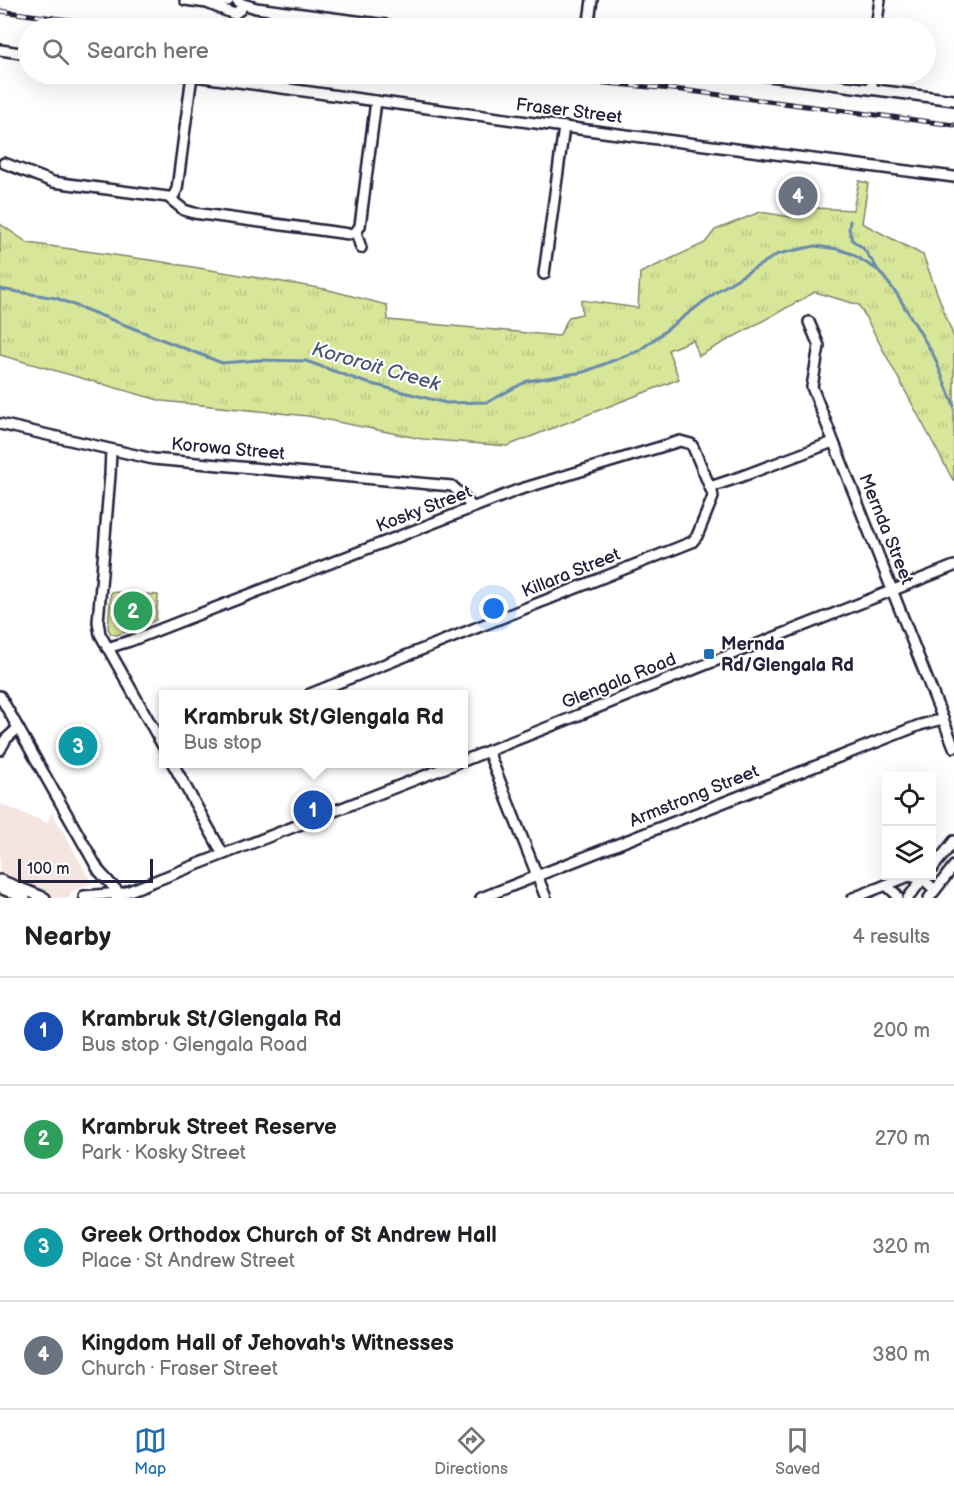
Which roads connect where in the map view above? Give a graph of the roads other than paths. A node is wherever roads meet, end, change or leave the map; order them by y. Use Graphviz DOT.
graph roads {
  1 [pos="185,0"];
  2 [pos="592,0"];
  3 [pos="880,0"];
  4 [pos="235,3"];
  5 [pos="333,18"];
  6 [pos="589,18"];
  7 [pos="877,18"];
  8 [pos="0,50"];
  9 [pos="18,53"];
  10 [pos="191,84"];
  11 [pos="256,84"];
  12 [pos="830,84"];
  13 [pos="869,84"];
  14 [pos="869,89"];
  15 [pos="954,100"];
  16 [pos="376,101"];
  17 [pos="564,127"];
  18 [pos="4,163"];
  19 [pos="954,177"];
  20 [pos="170,198"];
  21 [pos="356,232"];
  22 [pos="361,248"];
  23 [pos="544,274"];
  24 [pos="808,322"];
  25 [pos="1,427"];
  26 [pos="833,442"];
  27 [pos="115,451"];
  28 [pos="711,489"];
  29 [pos="468,509"];
  30 [pos="954,566"];
  31 [pos="891,590"];
  32 [pos="109,650"];
  33 [pos="320,690"];
  34 [pos="0,696"];
  35 [pos="942,716"];
  36 [pos="18,728"];
  37 [pos="159,739"];
  38 [pos="954,747"];
  39 [pos="0,750"];
  40 [pos="488,751"];
  41 [pos="468,758"];
  42 [pos="174,768"];
  43 [pos="445,768"];
  44 [pos="954,841"];
  45 [pos="223,854"];
  46 [pos="936,864"];
  47 [pos="954,866"];
  48 [pos="99,871"];
  49 [pos="537,876"];
  50 [pos="0,880"];
  51 [pos="899,880"];
  52 [pos="922,880"];
  53 [pos="927,880"];
  54 [pos="886,885"];
  55 [pos="0,888"];
  56 [pos="935,890"];
  57 [pos="120,894"];
  58 [pos="87,897"];
  59 [pos="25,898"];
  60 [pos="45,898"];
  61 [pos="481,898"];
  62 [pos="546,898"];
  63 [pos="853,898"];
  64 [pos="898,898"];
  65 [pos="908,898"];
  66 [pos="929,898"];
  1 -- 4 [label="street"];
  2 -- 6 [label="street"];
  3 -- 7 [label="street"];
  4 -- 5 [label="street"];
  8 -- 9 [label="street"];
  10 -- 20 [label="street"];
  11 -- 16 [label="street, Fraser Street"];
  12 -- 14 [label="street"];
  13 -- 14 [label="street"];
  14 -- 15 [label="street"];
  16 -- 17 [label="street, Fraser Street"];
  16 -- 21 [label="street"];
  17 -- 19 [label="street, Fraser Street"];
  17 -- 23 [label="street"];
  18 -- 20 [label="street"];
  20 -- 21 [label="street"];
  21 -- 22 [label="street"];
  24 -- 26 [label="street, Mernda Street"];
  25 -- 27 [label="street, Korowa Street"];
  26 -- 28 [label="street"];
  26 -- 31 [label="street, Mernda Street"];
  27 -- 29 [label="street, Korowa Street"];
  27 -- 32 [label="street"];
  28 -- 29 [label="street, Kosky Street"];
  28 -- 33 [label="street, Killara Street"];
  29 -- 32 [label="street, Kosky Street"];
  30 -- 31 [label="street, Glengala Road"];
  31 -- 35 [label="street, Mernda Street"];
  31 -- 40 [label="street, Glengala Road"];
  32 -- 37 [label="street"];
  34 -- 36 [label="street"];
  35 -- 38 [label="street, Mernda Street"];
  35 -- 49 [label="street, Armstrong Street"];
  36 -- 39 [label="street"];
  36 -- 48 [label="street"];
  40 -- 41 [label="street, Glengala Road"];
  40 -- 49 [label="street"];
  42 -- 45 [label="street"];
  43 -- 45 [label="street"];
  44 -- 46 [label="street"];
  45 -- 57 [label="street"];
  47 -- 56 [label="street"];
  48 -- 57 [label="street"];
  48 -- 58 [label="street"];
  49 -- 61 [label="street, Armstrong Street"];
  49 -- 62 [label="street"];
  50 -- 60 [label="street"];
  51 -- 54 [label="street"];
  52 -- 65 [label="street"];
  53 -- 56 [label="street"];
  54 -- 63 [label="street"];
  54 -- 64 [label="street"];
  55 -- 59 [label="street"];
  56 -- 66 [label="street"];
  57 -- 58 [label="street"];
}
